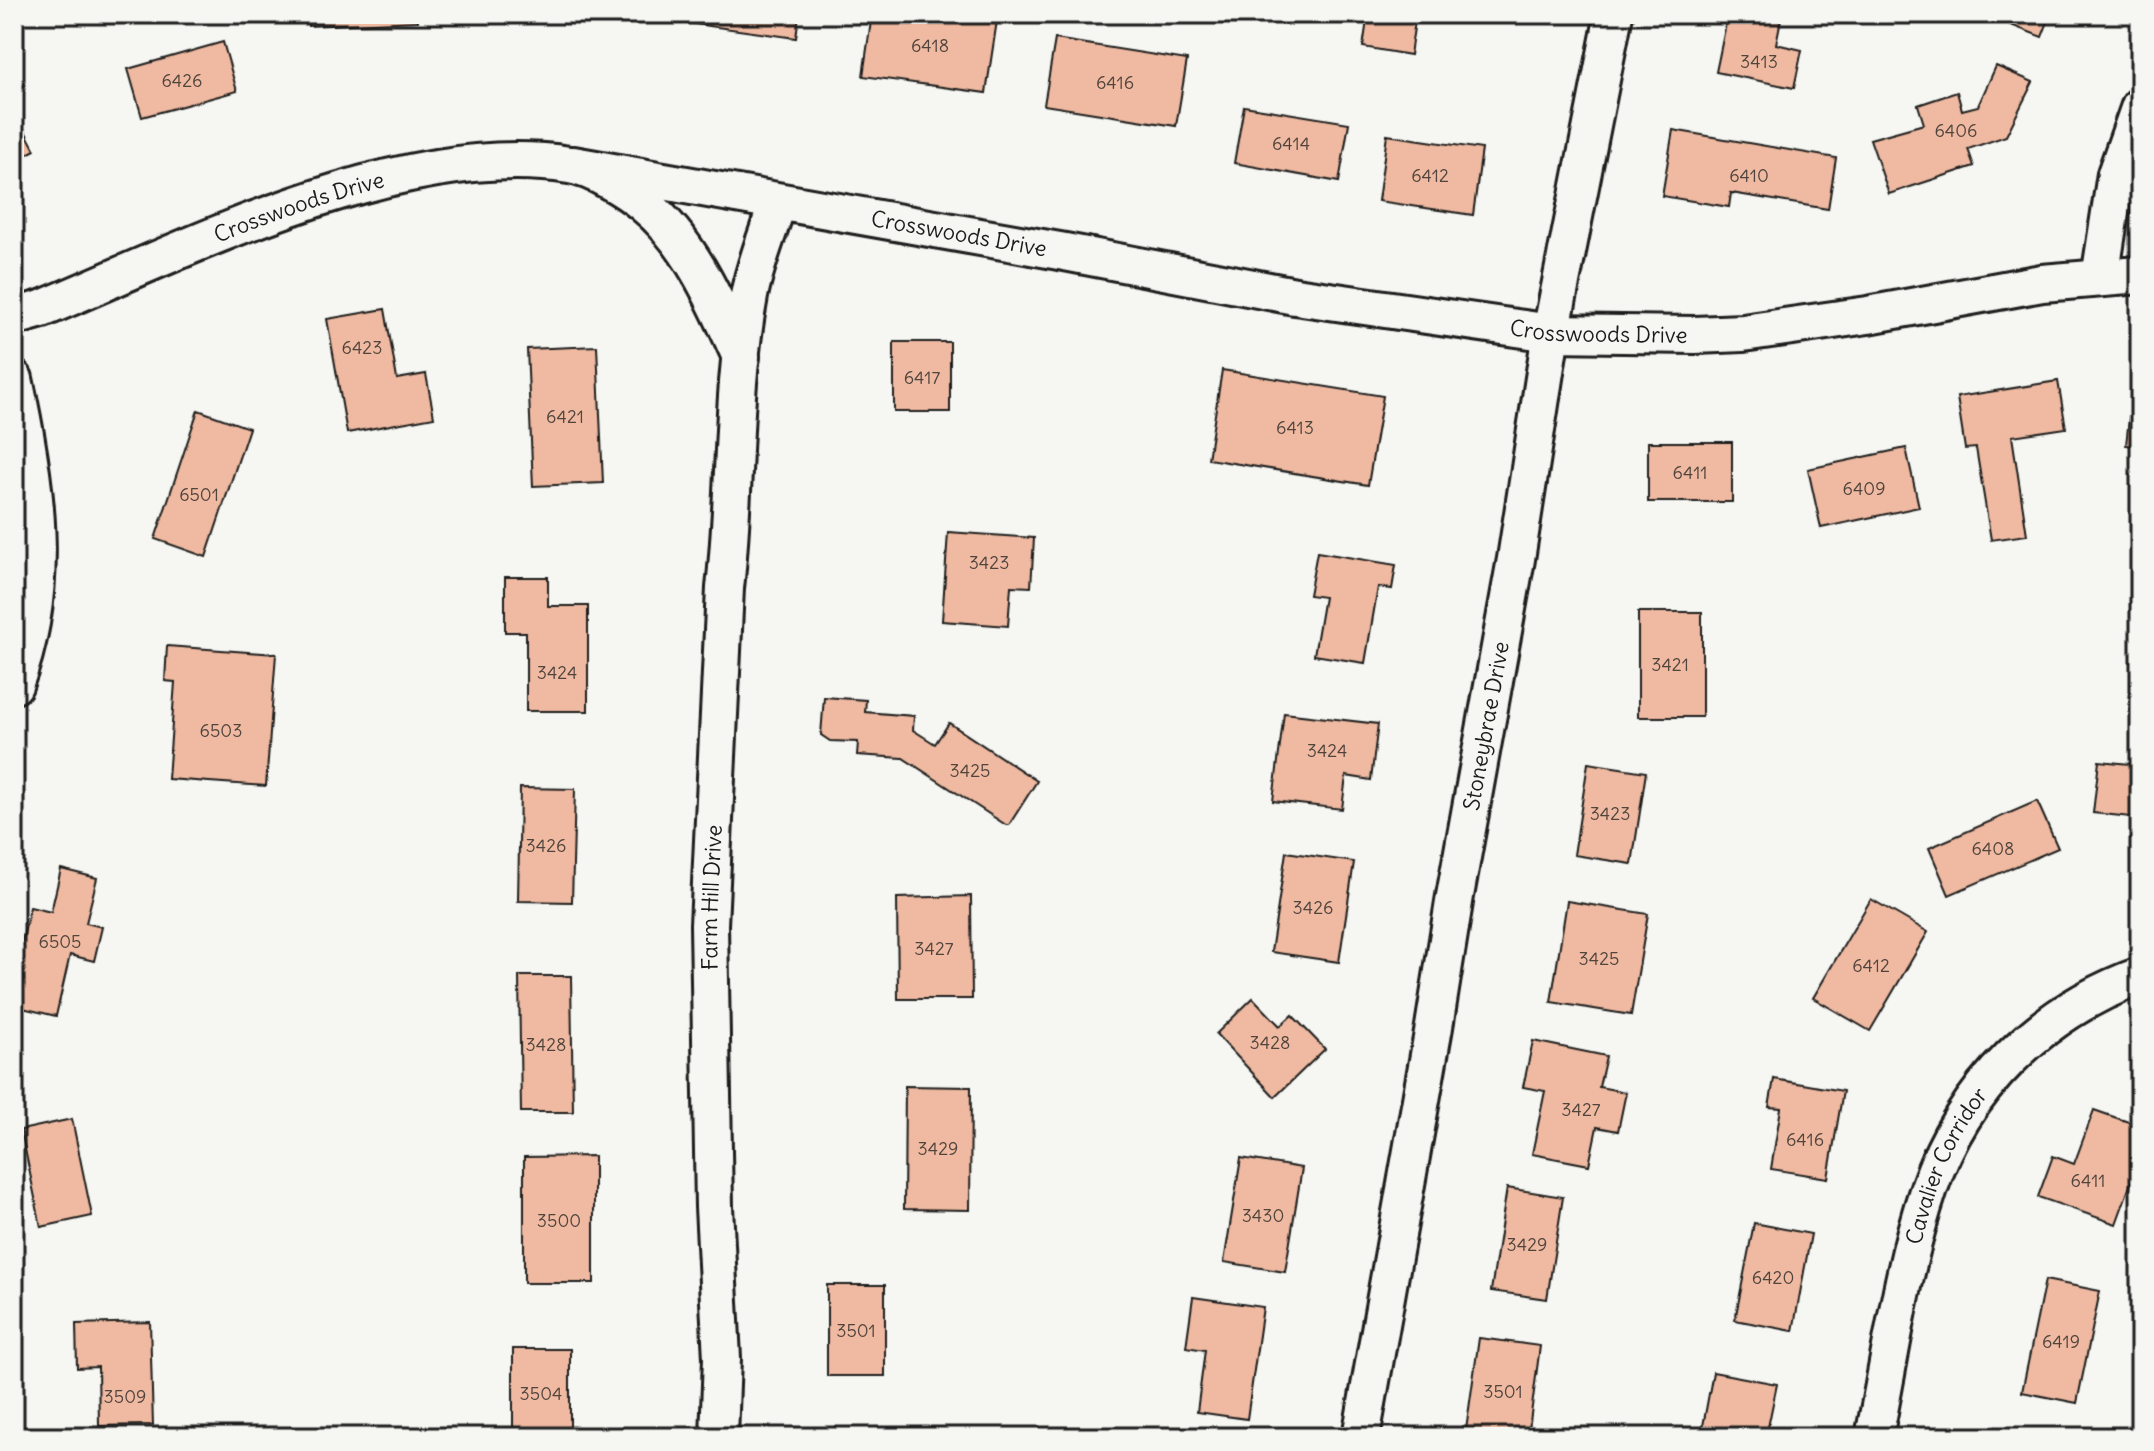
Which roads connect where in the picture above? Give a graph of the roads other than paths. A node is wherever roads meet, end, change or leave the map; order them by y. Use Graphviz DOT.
graph roads {
  1 [pos="1614,14"];
  2 [pos="2140,106"];
  3 [pos="573,165"];
  4 [pos="778,202"];
  5 [pos="2140,275"];
  6 [pos="2100,278"];
  7 [pos="14,317"];
  8 [pos="1551,333"];
  9 [pos="741,357"];
  10 [pos="14,379"];
  11 [pos="14,685"];
  12 [pos="2140,976"];
  13 [pos="719,1437"];
  14 [pos="1361,1437"];
  15 [pos="1874,1437"];
  1 -- 8 [label="street, Stoneybrae Drive"];
  2 -- 6 [label="street"];
  3 -- 4 [label="street, Crosswoods Drive"];
  3 -- 7 [label="street, Crosswoods Drive"];
  3 -- 9 [label="street, Crosswoods Drive"];
  4 -- 8 [label="street, Crosswoods Drive"];
  4 -- 9 [label="street"];
  5 -- 6 [label="street, Crosswoods Drive"];
  6 -- 8 [label="street, Crosswoods Drive"];
  8 -- 14 [label="street, Stoneybrae Drive"];
  9 -- 13 [label="street, Farm Hill Drive"];
  10 -- 11 [label="street"];
  12 -- 15 [label="street, Cavalier Corridor"];
}
